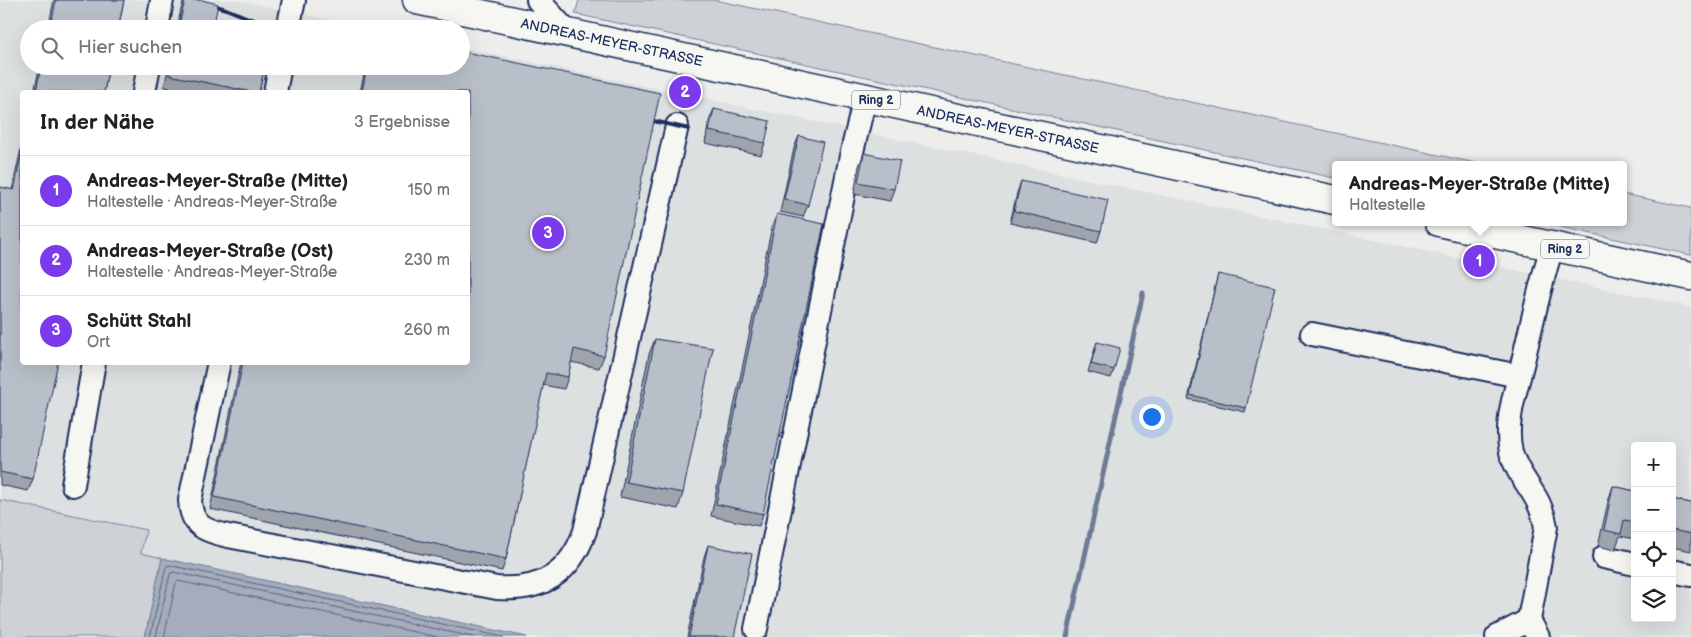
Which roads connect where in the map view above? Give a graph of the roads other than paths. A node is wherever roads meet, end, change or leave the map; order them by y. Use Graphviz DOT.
graph roads {
  1 [pos="162,0"];
  2 [pos="294,0"];
  3 [pos="417,0"];
  4 [pos="538,0"];
  5 [pos="159,20"];
  6 [pos="290,20"];
  7 [pos="567,32"];
  8 [pos="147,75"];
  9 [pos="278,75"];
  10 [pos="144,90"];
  11 [pos="275,90"];
  12 [pos="865,98"];
  13 [pos="677,126"];
  14 [pos="1332,199"];
  15 [pos="1458,226"];
  16 [pos="1552,246"];
  17 [pos="1691,276"];
  18 [pos="1312,334"];
  19 [pos="93,365"];
  20 [pos="218,365"];
  21 [pos="1519,376"];
  22 [pos="73,485"];
  23 [pos="1604,557"];
  24 [pos="1631,563"];
  25 [pos="1676,572"];
  26 [pos="1691,575"];
  27 [pos="756,629"];
  28 [pos="1534,629"];
  29 [pos="1497,637"];
  1 -- 5 [label="lane"];
  2 -- 6 [label="lane"];
  3 -- 7 [label="main road, ANDREAS-MEYER-STRASSE / Ring 2"];
  4 -- 7 [label="lane"];
  7 -- 12 [label="main road, ANDREAS-MEYER-STRASSE / Ring 2"];
  8 -- 10 [label="lane"];
  9 -- 11 [label="lane"];
  12 -- 14 [label="main road, ANDREAS-MEYER-STRASSE / Ring 2"];
  12 -- 27 [label="lane"];
  13 -- 20 [label="lane"];
  15 -- 16 [label="main road, Ring 2"];
  16 -- 17 [label="main road, Ring 2"];
  16 -- 21 [label="lane"];
  18 -- 21 [label="lane"];
  19 -- 22 [label="lane"];
  21 -- 28 [label="lane"];
  23 -- 24 [label="lane"];
  25 -- 26 [label="lane"];
  28 -- 29 [label="lane"];
}
